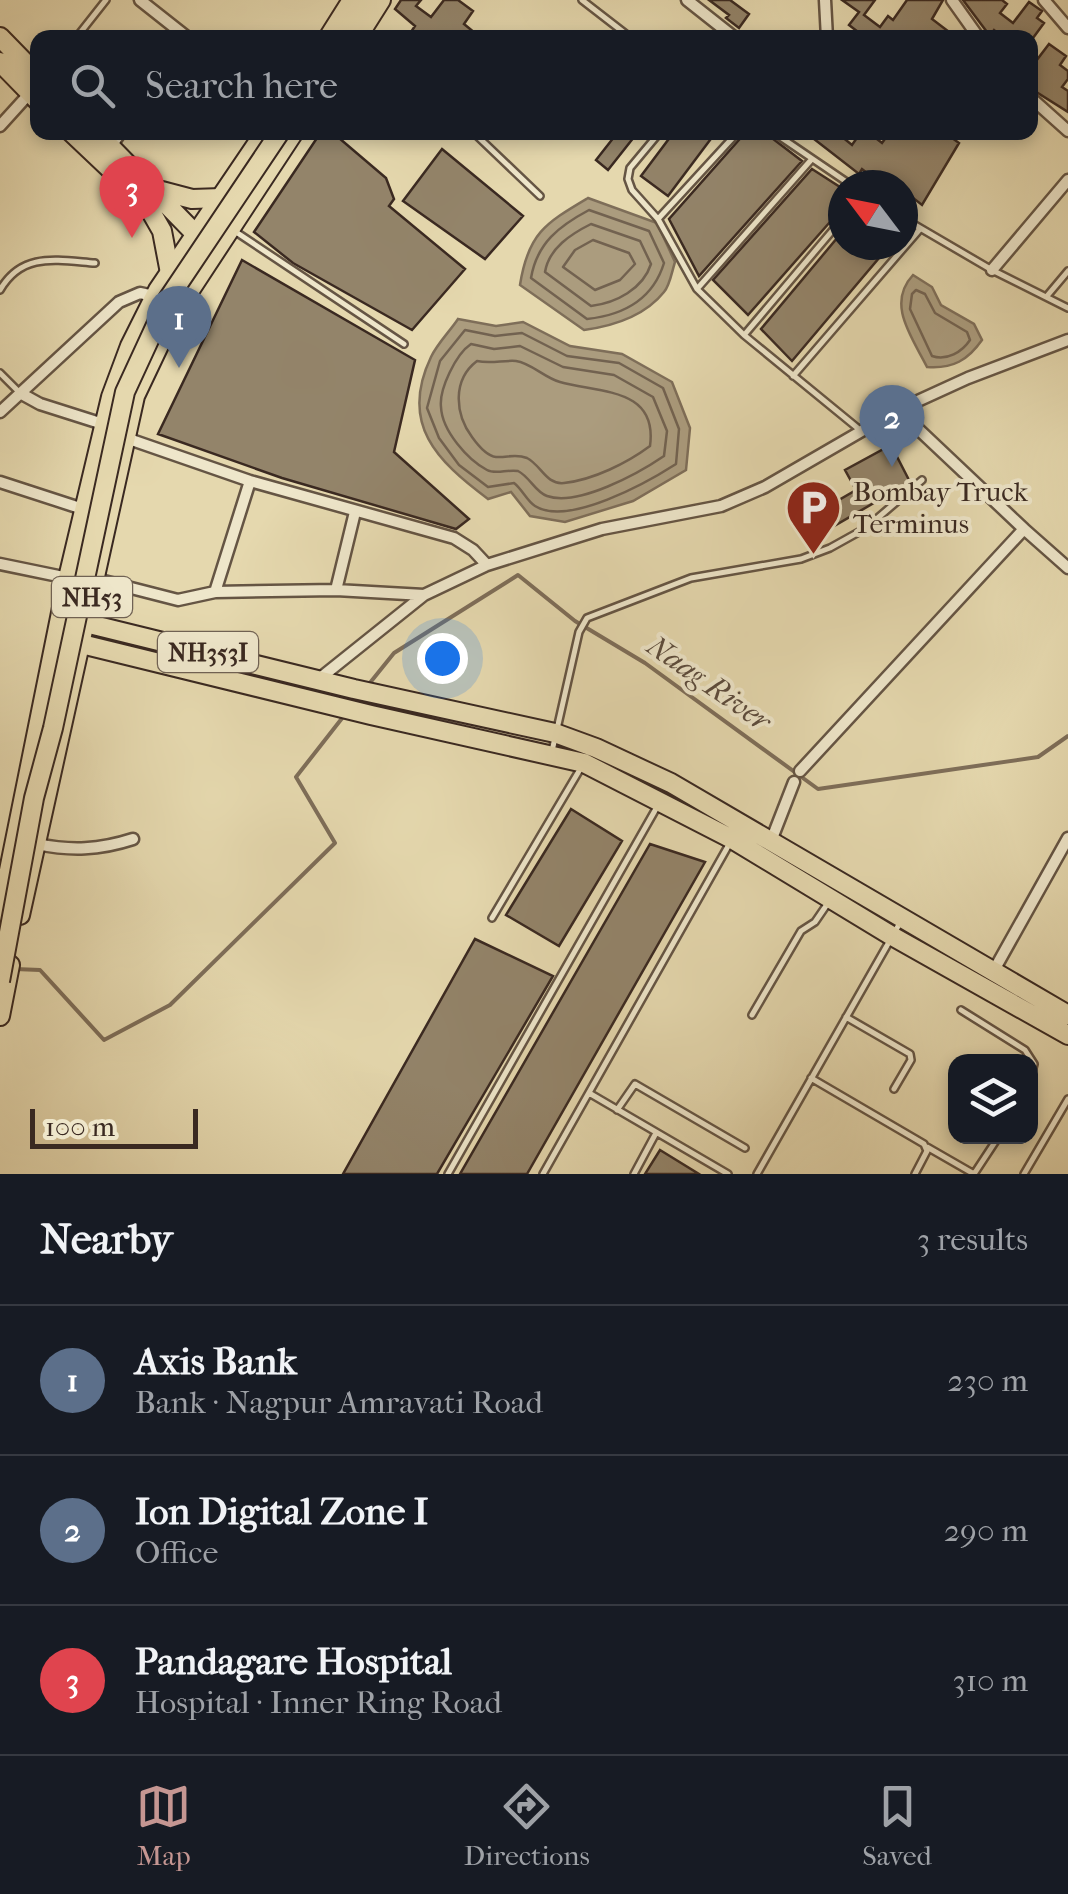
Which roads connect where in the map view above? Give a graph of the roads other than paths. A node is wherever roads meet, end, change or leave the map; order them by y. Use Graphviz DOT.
graph roads {
  1 [pos="106,0"];
  2 [pos="140,0"];
  3 [pos="352,0"];
  4 [pos="368,0"];
  5 [pos="380,0"];
  6 [pos="582,0"];
  7 [pos="687,0"];
  8 [pos="825,0"];
  9 [pos="952,0"];
  10 [pos="1044,0"];
  11 [pos="1066,21"];
  12 [pos="82,30"];
  13 [pos="178,30"];
  14 [pos="333,30"];
  15 [pos="348,30"];
  16 [pos="367,30"];
  17 [pos="621,30"];
  18 [pos="724,30"];
  19 [pos="827,30"];
  20 [pos="973,30"];
  21 [pos="0,37"];
  22 [pos="0,62"];
  23 [pos="30,80"];
  24 [pos="30,84"];
  25 [pos="30,95"];
  26 [pos="1038,105"];
  27 [pos="0,126"];
  28 [pos="1068,131"];
  29 [pos="79,140"];
  30 [pos="104,140"];
  31 [pos="118,140"];
  32 [pos="260,140"];
  33 [pos="275,140"];
  34 [pos="289,140"];
  35 [pos="481,140"];
  36 [pos="653,140"];
  37 [pos="731,140"];
  38 [pos="784,140"];
  39 [pos="112,148"];
  40 [pos="811,160"];
  41 [pos="828,170"];
  42 [pos="1068,180"];
  43 [pos="153,189"];
  44 [pos="540,196"];
  45 [pos="222,198"];
  46 [pos="658,219"];
  47 [pos="230,228"];
  48 [pos="920,228"];
  49 [pos="196,234"];
  50 [pos="828,236"];
  51 [pos="212,252"];
  52 [pos="95,264"];
  53 [pos="992,270"];
  54 [pos="1068,271"];
  55 [pos="170,272"];
  56 [pos="191,287"];
  57 [pos="0,290"];
  58 [pos="698,290"];
  59 [pos="154,296"];
  60 [pos="1047,296"];
  61 [pos="1068,308"];
  62 [pos="744,335"];
  63 [pos="1063,342"];
  64 [pos="404,344"];
  65 [pos="1068,352"];
  66 [pos="0,373"];
  67 [pos="794,376"];
  68 [pos="20,393"];
  69 [pos="898,410"];
  70 [pos="0,412"];
  71 [pos="104,424"];
  72 [pos="862,432"];
  73 [pos="126,438"];
  74 [pos="922,480"];
  75 [pos="250,481"];
  76 [pos="0,482"];
  77 [pos="84,508"];
  78 [pos="355,512"];
  79 [pos="1024,529"];
  80 [pos="0,564"];
  81 [pos="487,566"];
  82 [pos="1068,568"];
  83 [pos="68,578"];
  84 [pos="96,579"];
  85 [pos="336,590"];
  86 [pos="215,592"];
  87 [pos="424,594"];
  88 [pos="61,618"];
  89 [pos="86,622"];
  90 [pos="57,638"];
  91 [pos="81,644"];
  92 [pos="319,679"];
  93 [pos="555,733"];
  94 [pos="551,755"];
  95 [pos="584,763"];
  96 [pos="661,800"];
  97 [pos="1068,838"];
  98 [pos="133,839"];
  99 [pos="732,839"];
  100 [pos="771,842"];
  101 [pos="37,844"];
  102 [pos="831,898"];
  103 [pos="0,915"];
  104 [pos="492,918"];
  105 [pos="902,918"];
  106 [pos="892,936"];
  107 [pos="989,980"];
  108 [pos="4,981"];
  109 [pos="962,1010"];
  110 [pos="1068,1014"];
  111 [pos="752,1015"];
  112 [pos="0,1016"];
  113 [pos="846,1017"];
  114 [pos="1068,1035"];
  115 [pos="1028,1054"];
  116 [pos="811,1078"];
  117 [pos="894,1089"];
  118 [pos="588,1093"];
  119 [pos="1068,1099"];
  120 [pos="617,1110"];
  121 [pos="656,1132"];
  122 [pos="994,1144"];
  123 [pos="745,1148"];
  124 [pos="927,1148"];
  125 [pos="448,1174"];
  126 [pos="543,1174"];
  127 [pos="634,1174"];
  128 [pos="728,1174"];
  129 [pos="757,1174"];
  130 [pos="915,1174"];
  131 [pos="1024,1174"];
  1 -- 12 [label="lane"];
  2 -- 13 [label="street"];
  3 -- 14 [label="main road"];
  4 -- 15 [label="main road"];
  5 -- 16 [label="main road"];
  6 -- 17 [label="lane"];
  7 -- 18 [label="street"];
  8 -- 19 [label="street"];
  9 -- 20 [label="street"];
  10 -- 11 [label="street"];
  21 -- 23 [label="main road"];
  22 -- 24 [label="main road"];
  25 -- 27 [label="street"];
  26 -- 28 [label="street"];
  29 -- 55 [label="main road"];
  30 -- 39 [label="main road"];
  31 -- 39 [label="lane"];
  32 -- 45 [label="main road, NH53"];
  33 -- 108 [label="main road, bridge"];
  34 -- 47 [label="main road, NH53"];
  35 -- 44 [label="lane"];
  36 -- 46 [label="lane"];
  37 -- 46 [label="lane"];
  38 -- 40 [label="lane"];
  39 -- 43 [label="main road"];
  40 -- 41 [label="lane"];
  40 -- 58 [label="lane"];
  42 -- 53 [label="street"];
  43 -- 45 [label="main road"];
  43 -- 49 [label="main road"];
  45 -- 49 [label="main road, NH53"];
  46 -- 58 [label="lane"];
  47 -- 51 [label="main road, NH53"];
  47 -- 64 [label="lane"];
  48 -- 53 [label="lane"];
  48 -- 67 [label="lane"];
  49 -- 51 [label="main road"];
  49 -- 55 [label="main road, NH53"];
  50 -- 62 [label="lane"];
  51 -- 56 [label="main road, NH53"];
  52 -- 57 [label="lane"];
  53 -- 60 [label="lane"];
  54 -- 60 [label="lane"];
  55 -- 56 [label="main road"];
  55 -- 59 [label="main road, NH53"];
  56 -- 73 [label="main road, NH53"];
  58 -- 62 [label="lane"];
  59 -- 68 [label="street"];
  59 -- 71 [label="main road, NH53"];
  60 -- 61 [label="lane"];
  62 -- 67 [label="lane"];
  63 -- 65 [label="street"];
  63 -- 69 [label="street"];
  66 -- 68 [label="lane"];
  67 -- 72 [label="lane"];
  68 -- 70 [label="street"];
  68 -- 71 [label="street"];
  69 -- 72 [label="street"];
  69 -- 79 [label="street"];
  71 -- 77 [label="main road, NH53"];
  72 -- 81 [label="street"];
  73 -- 75 [label="street"];
  73 -- 84 [label="main road, NH53"];
  74 -- 93 [label="lane"];
  75 -- 78 [label="street"];
  75 -- 86 [label="street"];
  76 -- 77 [label="street"];
  77 -- 83 [label="main road, NH53"];
  78 -- 81 [label="street"];
  78 -- 85 [label="street"];
  79 -- 82 [label="street"];
  79 -- 100 [label="street"];
  80 -- 83 [label="street"];
  81 -- 87 [label="street"];
  83 -- 88 [label="main road, NH53"];
  84 -- 86 [label="street"];
  84 -- 89 [label="main road, NH53"];
  85 -- 86 [label="street"];
  85 -- 87 [label="street"];
  87 -- 92 [label="street"];
  88 -- 89 [label="main road, NH353I"];
  88 -- 90 [label="main road, NH53"];
  89 -- 91 [label="main road, NH53"];
  89 -- 92 [label="main road, NH353I"];
  90 -- 91 [label="main road, NH353I"];
  90 -- 103 [label="main road, NH53"];
  91 -- 94 [label="main road, NH353I"];
  91 -- 101 [label="main road, NH53"];
  92 -- 93 [label="main road, NH353I"];
  93 -- 94 [label="lane"];
  93 -- 100 [label="main road"];
  94 -- 95 [label="main road"];
  95 -- 96 [label="main road"];
  95 -- 104 [label="lane"];
  96 -- 99 [label="main road"];
  96 -- 125 [label="lane"];
  97 -- 107 [label="street"];
  98 -- 101 [label="street"];
  99 -- 102 [label="main road"];
  99 -- 118 [label="lane"];
  100 -- 105 [label="main road"];
  101 -- 108 [label="main road, NH53, bridge"];
  102 -- 106 [label="main road"];
  102 -- 111 [label="lane"];
  105 -- 106 [label="lane"];
  105 -- 107 [label="main road"];
  106 -- 107 [label="main road"];
  106 -- 113 [label="lane"];
  107 -- 110 [label="main road"];
  107 -- 114 [label="main road"];
  108 -- 112 [label="main road, NH53"];
  109 -- 115 [label="lane"];
  113 -- 116 [label="lane"];
  113 -- 117 [label="lane"];
  116 -- 124 [label="lane"];
  116 -- 129 [label="lane"];
  118 -- 120 [label="lane"];
  118 -- 126 [label="lane"];
  119 -- 131 [label="lane"];
  120 -- 121 [label="lane"];
  120 -- 123 [label="lane"];
  121 -- 127 [label="lane"];
  121 -- 128 [label="lane"];
  122 -- 124 [label="lane"];
  124 -- 130 [label="lane"];
}
